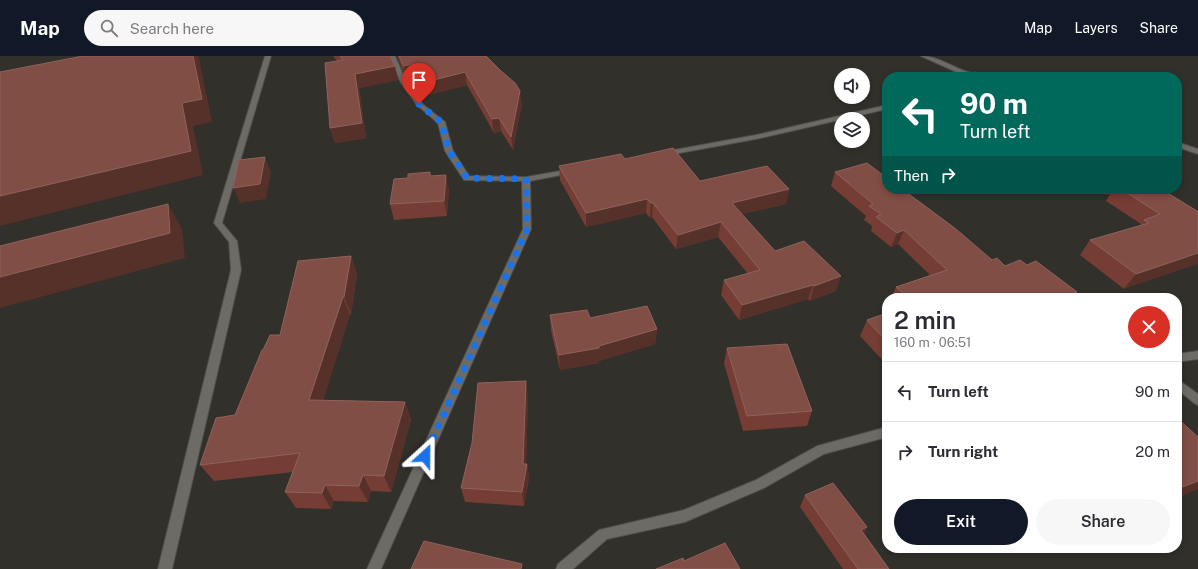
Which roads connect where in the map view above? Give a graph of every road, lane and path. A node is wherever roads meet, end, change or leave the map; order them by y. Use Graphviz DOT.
graph roads {
  1 [pos="268,56"];
  2 [pos="392,56"];
  3 [pos="924,56"];
  4 [pos="958,72"];
  5 [pos="882,108"];
  6 [pos="1182,146"];
  7 [pos="1198,152"];
  8 [pos="656,155"];
  9 [pos="580,169"];
  10 [pos="526,179"];
  11 [pos="1198,355"];
  12 [pos="1182,357"];
  13 [pos="1182,387"];
  14 [pos="1198,400"];
  15 [pos="882,433"];
  16 [pos="165,569"];
  17 [pos="374,569"];
  18 [pos="563,569"];
  1 -- 16 [label="street"];
  2 -- 10 [label="street"];
  3 -- 4 [label="street"];
  5 -- 8 [label="street"];
  6 -- 7 [label="street"];
  9 -- 10 [label="street"];
  10 -- 17 [label="street"];
  11 -- 12 [label="street"];
  13 -- 14 [label="street"];
  15 -- 18 [label="street"];
}
